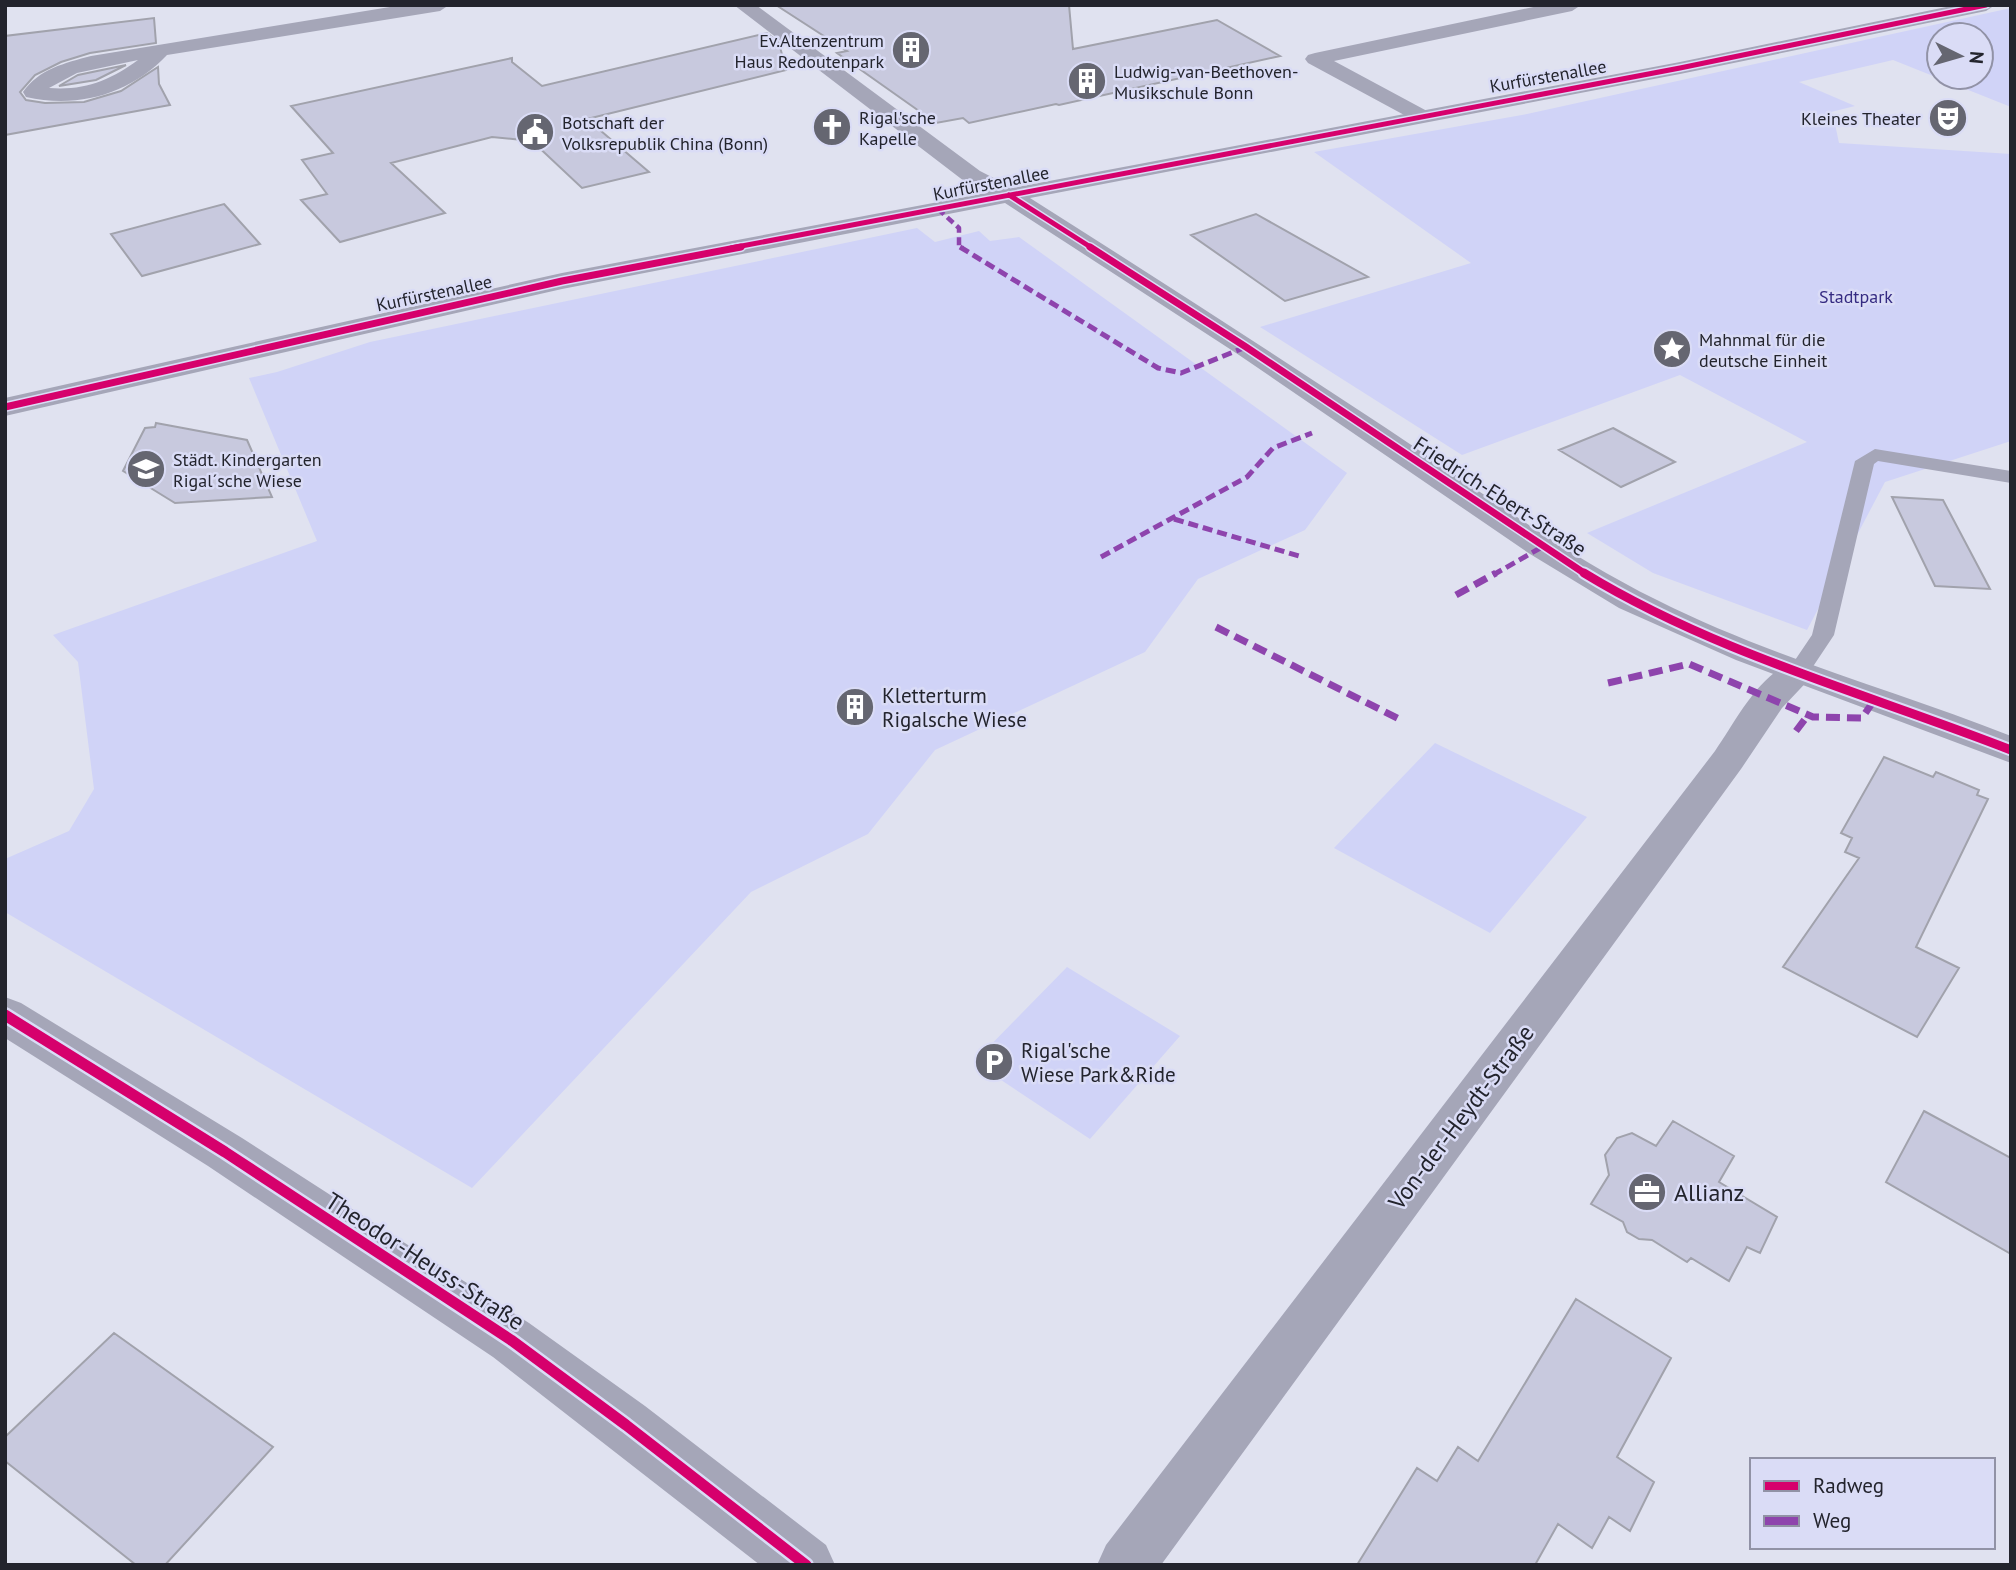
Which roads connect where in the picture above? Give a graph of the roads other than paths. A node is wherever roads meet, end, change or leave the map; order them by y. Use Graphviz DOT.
graph roads {
  1 [pos="440,5"];
  2 [pos="743,5"];
  3 [pos="1572,5"];
  4 [pos="1986,5"];
  5 [pos="159,52"];
  6 [pos="1419,116"];
  7 [pos="1009,195"];
  8 [pos="5,407"];
  9 [pos="2011,477"];
  10 [pos="1798,672"];
  11 [pos="2011,750"];
  12 [pos="5,1015"];
  13 [pos="806,1565"];
  14 [pos="1126,1565"];
  1 -- 5 [label="street"];
  2 -- 7 [label="street, Friedrich-Ebert-Straße"];
  3 -- 6 [label="street"];
  4 -- 6 [label="street, Kurfürstenallee"];
  5 -- 5 [label="street"];
  6 -- 7 [label="street, Kurfürstenallee"];
  7 -- 8 [label="street, Kurfürstenallee"];
  7 -- 10 [label="street, Friedrich-Ebert-Straße"];
  9 -- 10 [label="lane"];
  10 -- 11 [label="street, Friedrich-Ebert-Straße"];
  10 -- 14 [label="street, Von-der-Heydt-Straße"];
  12 -- 13 [label="street, Theodor-Heuss-Straße"];
}
